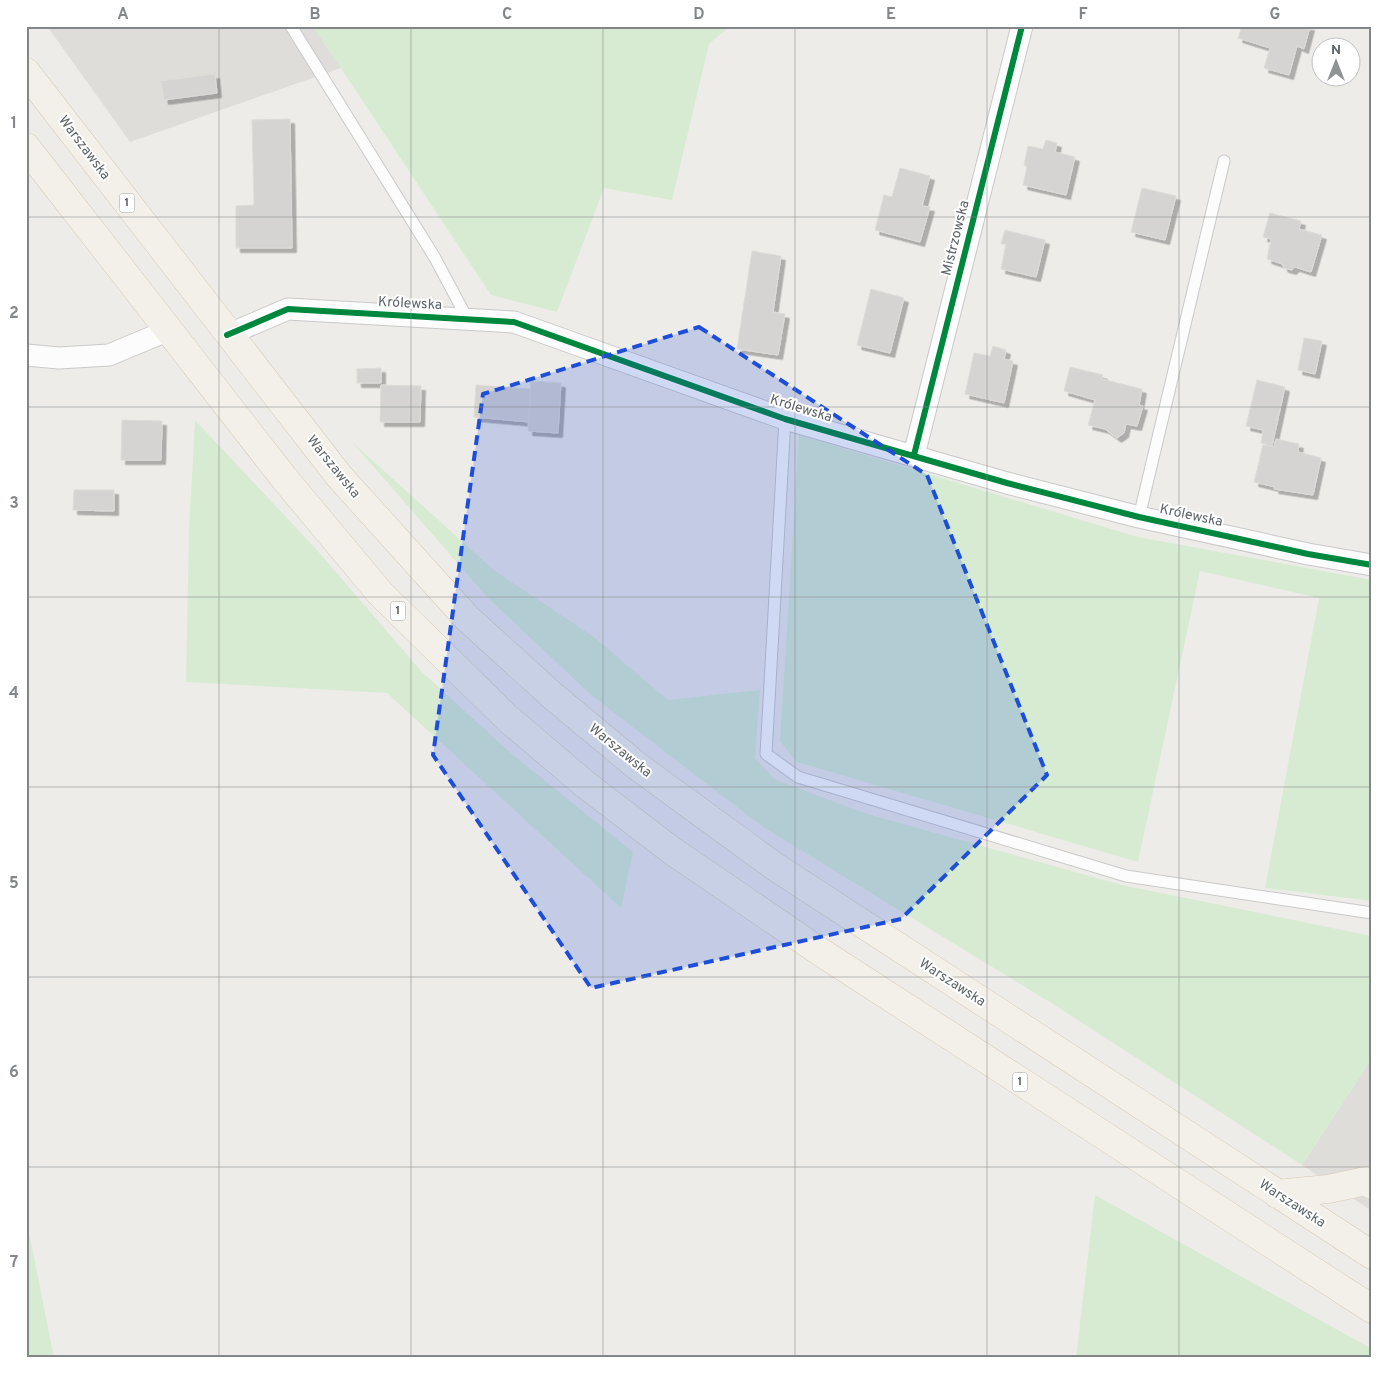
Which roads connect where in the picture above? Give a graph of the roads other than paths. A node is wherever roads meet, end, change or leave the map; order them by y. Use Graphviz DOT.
graph roads {
  1 [pos="291,26"];
  2 [pos="1022,26"];
  3 [pos="26,72"];
  4 [pos="26,147"];
  5 [pos="1224,161"];
  6 [pos="468,320"];
  7 [pos="169,330"];
  8 [pos="227,335"];
  9 [pos="26,355"];
  10 [pos="785,419"];
  11 [pos="914,456"];
  12 [pos="1140,517"];
  13 [pos="1372,565"];
  14 [pos="1372,913"];
  15 [pos="1372,1181"];
  16 [pos="1277,1194"];
  17 [pos="1372,1255"];
  18 [pos="1372,1309"];
  1 -- 6 [label="lane"];
  2 -- 11 [label="street, Mistrzowska"];
  3 -- 8 [label="main road, Warszawska / 1"];
  4 -- 7 [label="main road, 1"];
  5 -- 12 [label="lane"];
  6 -- 8 [label="street, Królewska"];
  6 -- 10 [label="street, Królewska"];
  7 -- 9 [label="street"];
  7 -- 18 [label="main road, 1"];
  8 -- 16 [label="main road, Warszawska / 1"];
  10 -- 11 [label="street, Królewska"];
  10 -- 14 [label="lane"];
  11 -- 12 [label="street, Królewska"];
  12 -- 13 [label="street, Królewska"];
  15 -- 16 [label="main road"];
  16 -- 17 [label="main road, Warszawska / 1"];
}
